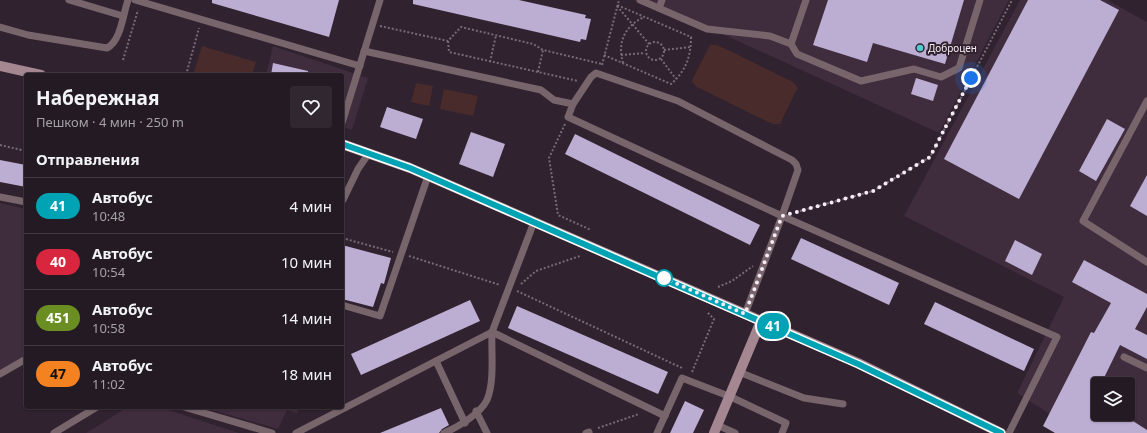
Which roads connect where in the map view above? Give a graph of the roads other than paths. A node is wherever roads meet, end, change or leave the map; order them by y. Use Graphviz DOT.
graph roads {
  1 [pos="69,0"];
  2 [pos="128,0"];
  3 [pos="380,0"];
  4 [pos="640,0"];
  5 [pos="662,0"];
  6 [pos="806,0"];
  7 [pos="980,0"];
  8 [pos="138,1"];
  9 [pos="659,8"];
  10 [pos="123,16"];
  11 [pos="0,26"];
  12 [pos="791,44"];
  13 [pos="364,51"];
  14 [pos="0,66"];
  15 [pos="360,66"];
  16 [pos="32,73"];
  17 [pos="1147,101"];
  18 [pos="572,104"];
  19 [pos="344,117"];
  20 [pos="344,145"];
  21 [pos="369,153"];
  22 [pos="428,176"];
  23 [pos="0,197"];
  24 [pos="344,198"];
  25 [pos="24,202"];
  26 [pos="782,216"];
  27 [pos="534,222"];
  28 [pos="1147,262"];
  29 [pos="344,306"];
  30 [pos="745,314"];
  31 [pos="761,321"];
  32 [pos="492,332"];
  33 [pos="1124,357"];
  34 [pos="24,360"];
  35 [pos="436,361"];
  36 [pos="1147,368"];
  37 [pos="739,372"];
  38 [pos="0,374"];
  39 [pos="731,397"];
  40 [pos="843,404"];
  41 [pos="344,408"];
  42 [pos="94,409"];
  43 [pos="191,409"];
  44 [pos="343,409"];
  45 [pos="476,411"];
  46 [pos="666,416"];
  47 [pos="465,423"];
  48 [pos="716,429"];
  49 [pos="54,433"];
  50 [pos="272,433"];
  51 [pos="296,433"];
  52 [pos="444,433"];
  53 [pos="487,433"];
  54 [pos="658,433"];
  55 [pos="735,433"];
  56 [pos="782,433"];
  57 [pos="1001,433"];
  58 [pos="1009,433"];
  1 -- 10 [label="lane"];
  2 -- 10 [label="lane"];
  3 -- 13 [label="lane"];
  4 -- 9 [label="lane"];
  5 -- 9 [label="lane"];
  6 -- 12 [label="lane"];
  7 -- 12 [label="lane"];
  8 -- 15 [label="lane"];
  9 -- 12 [label="lane"];
  10 -- 11 [label="lane"];
  13 -- 15 [label="lane"];
  13 -- 18 [label="lane"];
  14 -- 16 [label="main road"];
  15 -- 19 [label="lane"];
  17 -- 28 [label="lane"];
  18 -- 26 [label="lane"];
  18 -- 26 [label="lane"];
  20 -- 21 [label="main road"];
  21 -- 22 [label="main road"];
  21 -- 24 [label="lane"];
  22 -- 27 [label="main road"];
  22 -- 29 [label="lane"];
  23 -- 25 [label="lane"];
  26 -- 30 [label="lane"];
  26 -- 58 [label="lane"];
  27 -- 30 [label="main road"];
  27 -- 32 [label="lane"];
  30 -- 31 [label="main road"];
  31 -- 37 [label="main road"];
  31 -- 57 [label="main road"];
  32 -- 35 [label="lane"];
  32 -- 45 [label="lane"];
  32 -- 46 [label="lane"];
  33 -- 36 [label="lane"];
  34 -- 38 [label="lane"];
  35 -- 41 [label="lane"];
  35 -- 47 [label="lane"];
  37 -- 39 [label="main road"];
  37 -- 40 [label="lane"];
  39 -- 46 [label="lane"];
  39 -- 48 [label="main road"];
  39 -- 56 [label="lane"];
  42 -- 49 [label="lane"];
  43 -- 50 [label="lane"];
  44 -- 51 [label="lane"];
  45 -- 47 [label="lane"];
  45 -- 53 [label="lane"];
  46 -- 54 [label="lane"];
  47 -- 52 [label="lane"];
  48 -- 55 [label="lane"];
}
